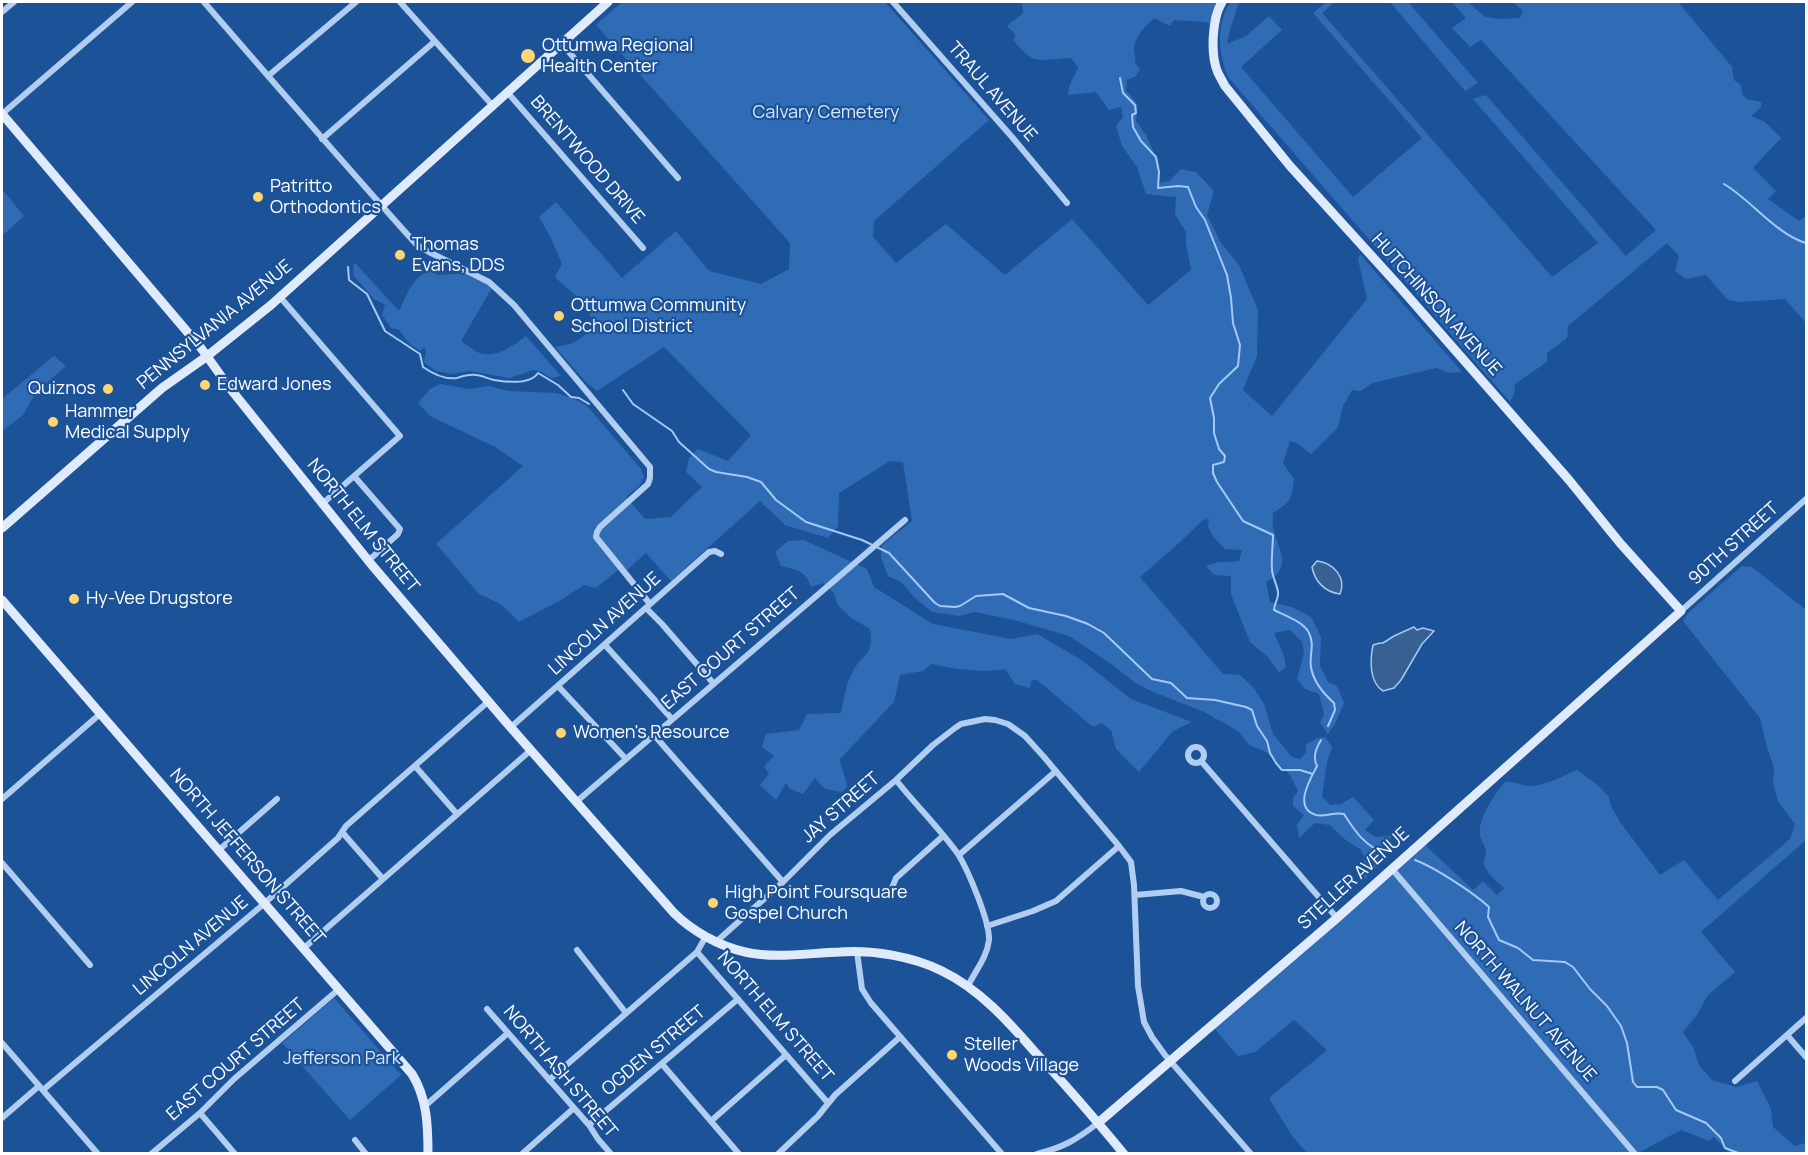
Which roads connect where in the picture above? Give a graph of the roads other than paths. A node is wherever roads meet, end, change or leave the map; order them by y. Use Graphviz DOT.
graph roads {
  1 [pos="14,2"];
  2 [pos="132,2"];
  3 [pos="204,2"];
  4 [pos="356,2"];
  5 [pos="400,2"];
  6 [pos="608,2"];
  7 [pos="893,2"];
  8 [pos="1222,2"];
  9 [pos="2,12"];
  10 [pos="434,42"];
  11 [pos="562,44"];
  12 [pos="268,76"];
  13 [pos="508,93"];
  14 [pos="493,106"];
  15 [pos="2,114"];
  16 [pos="322,139"];
  17 [pos="678,178"];
  18 [pos="1067,203"];
  19 [pos="382,205"];
  20 [pos="643,248"];
  21 [pos="280,297"];
  22 [pos="206,357"];
  23 [pos="354,476"];
  24 [pos="1806,499"];
  25 [pos="322,504"];
  26 [pos="905,520"];
  27 [pos="2,528"];
  28 [pos="722,554"];
  29 [pos="368,561"];
  30 [pos="2,600"];
  31 [pos="648,606"];
  32 [pos="1681,612"];
  33 [pos="605,645"];
  34 [pos="714,684"];
  35 [pos="558,686"];
  36 [pos="489,702"];
  37 [pos="100,714"];
  38 [pos="672,719"];
  39 [pos="511,727"];
  40 [pos="654,735"];
  41 [pos="531,750"];
  42 [pos="626,759"];
  43 [pos="1201,761"];
  44 [pos="415,766"];
  45 [pos="1056,771"];
  46 [pos="896,780"];
  47 [pos="2,799"];
  48 [pos="277,800"];
  49 [pos="576,802"];
  50 [pos="457,814"];
  51 [pos="342,832"];
  52 [pos="943,836"];
  53 [pos="1119,846"];
  54 [pos="219,850"];
  55 [pos="959,855"];
  56 [pos="2,863"];
  57 [pos="1392,869"];
  58 [pos="383,879"];
  59 [pos="783,882"];
  60 [pos="892,888"];
  61 [pos="1135,895"];
  62 [pos="1203,897"];
  63 [pos="265,903"];
  64 [pos="1337,918"];
  65 [pos="987,926"];
  66 [pos="706,936"];
  67 [pos="717,941"];
  68 [pos="304,948"];
  69 [pos="577,950"];
  70 [pos="697,952"];
  71 [pos="857,952"];
  72 [pos="90,965"];
  73 [pos="968,986"];
  74 [pos="339,989"];
  75 [pos="738,999"];
  76 [pos="487,1009"];
  77 [pos="626,1013"];
  78 [pos="1806,1018"];
  79 [pos="508,1033"];
  80 [pos="1787,1035"];
  81 [pos="900,1037"];
  82 [pos="2,1043"];
  83 [pos="786,1055"];
  84 [pos="1806,1057"];
  85 [pos="1170,1060"];
  86 [pos="662,1064"];
  87 [pos="549,1080"];
  88 [pos="1735,1081"];
  89 [pos="41,1088"];
  90 [pos="828,1103"];
  91 [pos="425,1106"];
  92 [pos="574,1108"];
  93 [pos="200,1113"];
  94 [pos="2,1118"];
  95 [pos="711,1121"];
  96 [pos="1098,1123"];
  97 [pos="589,1125"];
  98 [pos="355,1140"];
  99 [pos="98,1154"];
  100 [pos="152,1154"];
  101 [pos="235,1154"];
  102 [pos="366,1154"];
  103 [pos="428,1154"];
  104 [pos="522,1154"];
  105 [pos="610,1154"];
  106 [pos="739,1154"];
  107 [pos="778,1154"];
  108 [pos="1002,1154"];
  109 [pos="1037,1154"];
  110 [pos="1124,1154"];
  111 [pos="1251,1154"];
  112 [pos="1635,1154"];
  1 -- 9 [label="street"];
  2 -- 15 [label="street"];
  3 -- 12 [label="street"];
  4 -- 12 [label="street"];
  5 -- 10 [label="street"];
  6 -- 11 [label="main road, PENNSYLVANIA AVENUE"];
  7 -- 18 [label="street, TRAUL AVENUE"];
  8 -- 32 [label="main road, HUTCHINSON AVENUE"];
  10 -- 14 [label="street"];
  10 -- 16 [label="street"];
  11 -- 13 [label="main road, PENNSYLVANIA AVENUE"];
  11 -- 17 [label="street"];
  12 -- 16 [label="street"];
  13 -- 14 [label="main road, PENNSYLVANIA AVENUE"];
  13 -- 20 [label="street, BRENTWOOD DRIVE"];
  14 -- 19 [label="main road, PENNSYLVANIA AVENUE"];
  15 -- 22 [label="main road, NORTH ELM STREET"];
  16 -- 19 [label="street"];
  19 -- 21 [label="main road, PENNSYLVANIA AVENUE"];
  19 -- 31 [label="street"];
  21 -- 22 [label="main road, PENNSYLVANIA AVENUE"];
  21 -- 23 [label="street"];
  22 -- 25 [label="main road, NORTH ELM STREET"];
  22 -- 27 [label="main road, PENNSYLVANIA AVENUE"];
  23 -- 25 [label="street"];
  23 -- 29 [label="street"];
  24 -- 32 [label="street, 90TH STREET"];
  25 -- 29 [label="main road, NORTH ELM STREET"];
  26 -- 34 [label="street, EAST COURT STREET"];
  28 -- 31 [label="street, LINCOLN AVENUE"];
  29 -- 36 [label="main road, NORTH ELM STREET"];
  30 -- 37 [label="main road, NORTH JEFFERSON STREET"];
  31 -- 33 [label="street, LINCOLN AVENUE"];
  31 -- 34 [label="street"];
  32 -- 57 [label="main road, STELLER AVENUE"];
  33 -- 35 [label="street, LINCOLN AVENUE"];
  33 -- 38 [label="street"];
  34 -- 38 [label="street, EAST COURT STREET"];
  35 -- 39 [label="street, LINCOLN AVENUE"];
  35 -- 42 [label="street"];
  36 -- 39 [label="main road, NORTH ELM STREET"];
  36 -- 44 [label="street, LINCOLN AVENUE"];
  37 -- 47 [label="street"];
  37 -- 54 [label="main road, NORTH JEFFERSON STREET"];
  38 -- 40 [label="street, EAST COURT STREET"];
  39 -- 41 [label="main road, NORTH ELM STREET"];
  40 -- 42 [label="street, EAST COURT STREET"];
  40 -- 59 [label="street"];
  41 -- 49 [label="main road, NORTH ELM STREET"];
  41 -- 50 [label="street"];
  42 -- 49 [label="street, EAST COURT STREET"];
  43 -- 64 [label="street"];
  44 -- 50 [label="street"];
  44 -- 51 [label="street, LINCOLN AVENUE"];
  45 -- 46 [label="street, JAY STREET"];
  45 -- 53 [label="street"];
  45 -- 55 [label="street"];
  46 -- 52 [label="street"];
  46 -- 59 [label="street, JAY STREET"];
  48 -- 54 [label="street"];
  49 -- 66 [label="main road, NORTH ELM STREET"];
  50 -- 58 [label="street"];
  51 -- 58 [label="street"];
  51 -- 63 [label="street, LINCOLN AVENUE"];
  52 -- 55 [label="street"];
  52 -- 60 [label="street"];
  53 -- 61 [label="street"];
  53 -- 65 [label="street"];
  54 -- 63 [label="main road, NORTH JEFFERSON STREET"];
  55 -- 65 [label="street"];
  56 -- 72 [label="street"];
  57 -- 64 [label="main road, STELLER AVENUE"];
  57 -- 112 [label="street, NORTH WALNUT AVENUE"];
  58 -- 68 [label="street"];
  59 -- 67 [label="street, JAY STREET"];
  61 -- 62 [label="street"];
  61 -- 85 [label="street"];
  63 -- 68 [label="main road, NORTH JEFFERSON STREET"];
  63 -- 89 [label="street, LINCOLN AVENUE"];
  64 -- 85 [label="main road, STELLER AVENUE"];
  65 -- 73 [label="street"];
  66 -- 67 [label="main road, NORTH ELM STREET"];
  66 -- 70 [label="street"];
  67 -- 71 [label="main road, NORTH ELM STREET"];
  68 -- 74 [label="main road, NORTH JEFFERSON STREET"];
  69 -- 77 [label="street"];
  70 -- 75 [label="street, NORTH ELM STREET"];
  70 -- 77 [label="street"];
  71 -- 73 [label="main road, NORTH ELM STREET"];
  71 -- 81 [label="street"];
  73 -- 96 [label="main road, NORTH ELM STREET"];
  74 -- 91 [label="main road, NORTH JEFFERSON STREET"];
  74 -- 93 [label="street, EAST COURT STREET"];
  75 -- 83 [label="street, NORTH ELM STREET"];
  75 -- 86 [label="street, OGDEN STREET"];
  76 -- 79 [label="street, NORTH ASH STREET"];
  77 -- 87 [label="street"];
  78 -- 80 [label="street"];
  79 -- 87 [label="street, NORTH ASH STREET"];
  79 -- 91 [label="street"];
  80 -- 84 [label="street"];
  80 -- 88 [label="street"];
  81 -- 90 [label="street"];
  81 -- 108 [label="street"];
  82 -- 89 [label="street"];
  83 -- 90 [label="street, NORTH ELM STREET"];
  83 -- 95 [label="street"];
  85 -- 96 [label="main road, STELLER AVENUE"];
  85 -- 111 [label="street"];
  86 -- 95 [label="street"];
  86 -- 97 [label="street, OGDEN STREET"];
  87 -- 92 [label="street, NORTH ASH STREET"];
  89 -- 94 [label="street, LINCOLN AVENUE"];
  89 -- 99 [label="street"];
  90 -- 107 [label="street"];
  91 -- 103 [label="main road, NORTH JEFFERSON STREET"];
  92 -- 97 [label="street, NORTH ASH STREET"];
  92 -- 104 [label="street"];
  93 -- 100 [label="street, EAST COURT STREET"];
  93 -- 101 [label="street"];
  95 -- 106 [label="street"];
  96 -- 109 [label="street, STELLER AVENUE"];
  96 -- 110 [label="main road, NORTH ELM STREET"];
  97 -- 105 [label="street, NORTH ASH STREET"];
  98 -- 102 [label="street"];
}
